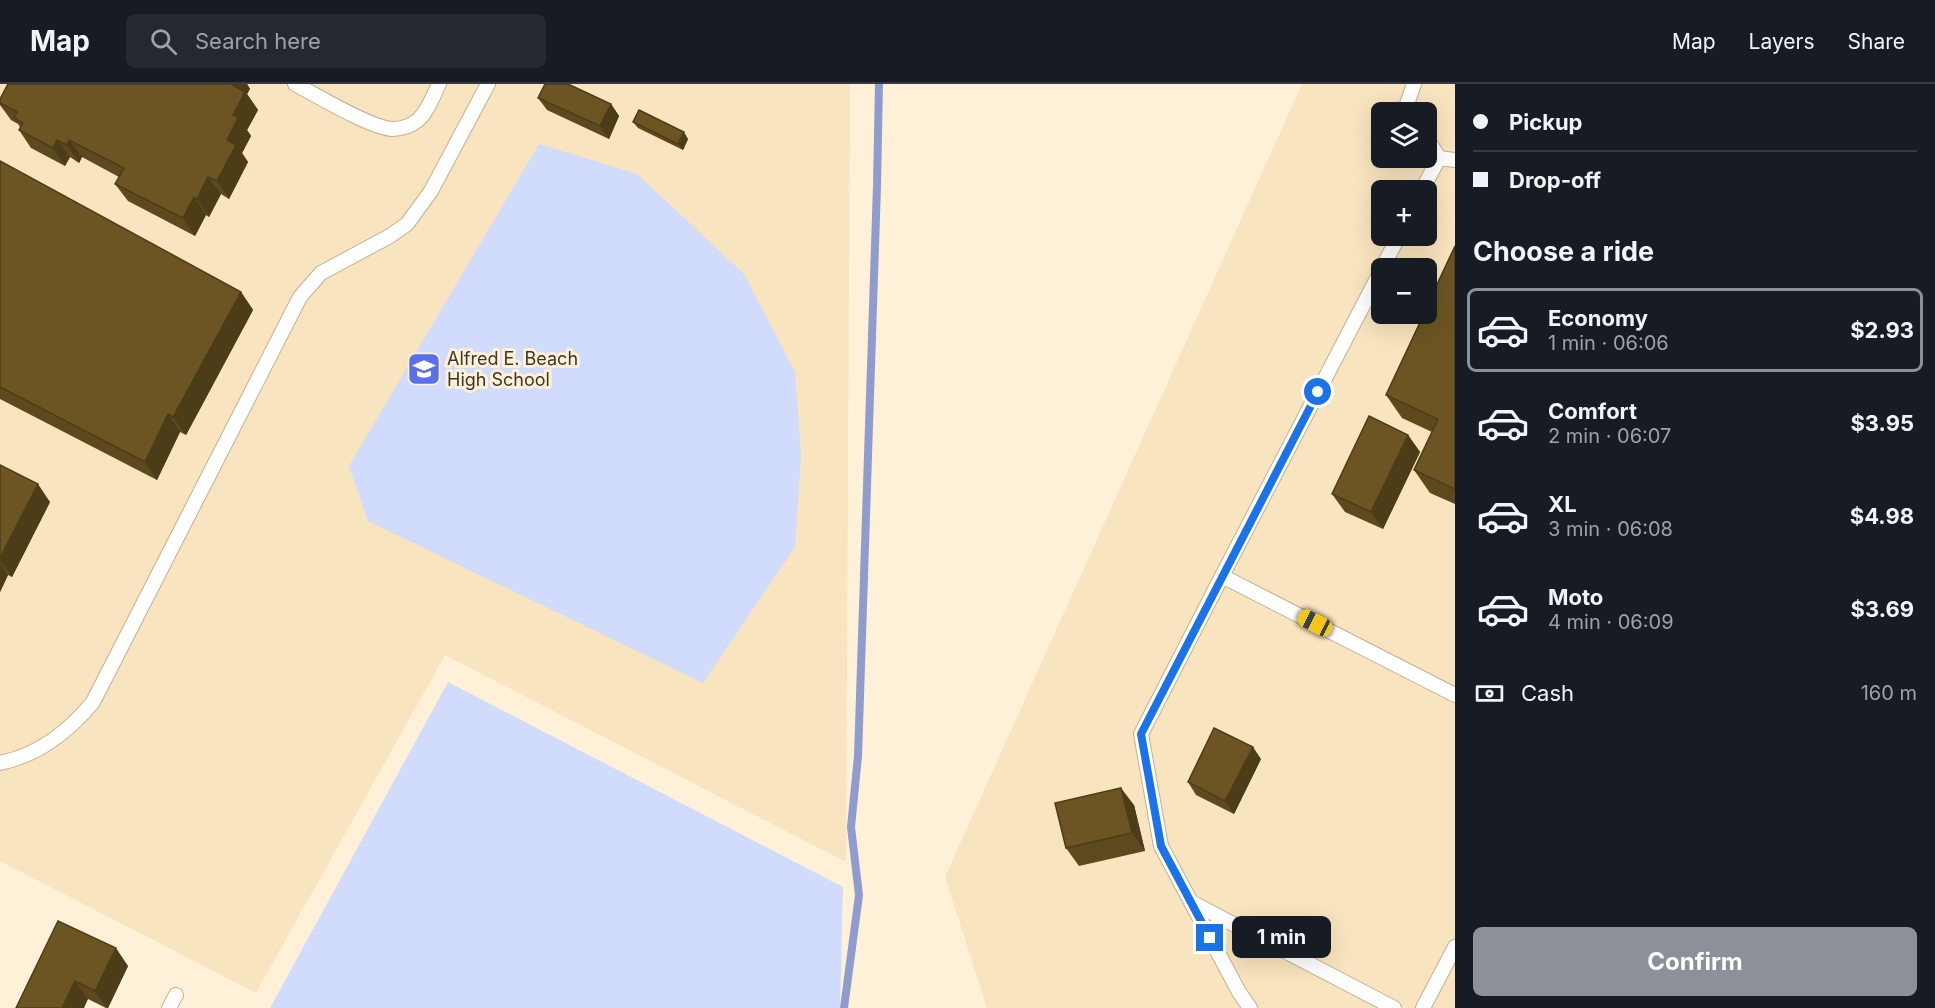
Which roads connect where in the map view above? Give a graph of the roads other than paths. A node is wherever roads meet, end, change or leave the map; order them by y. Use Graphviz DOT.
graph roads {
  1 [pos="295,84"];
  2 [pos="439,84"];
  3 [pos="488,84"];
  4 [pos="1414,84"];
  5 [pos="1408,102"];
  6 [pos="1437,155"];
  7 [pos="1439,158"];
  8 [pos="1455,160"];
  9 [pos="1427,180"];
  10 [pos="1371,290"];
  11 [pos="1222,576"];
  12 [pos="1455,695"];
  13 [pos="0,763"];
  14 [pos="1191,902"];
  15 [pos="1455,947"];
  16 [pos="176,995"];
  17 [pos="169,1008"];
  18 [pos="1250,1008"];
  19 [pos="1394,1008"];
  20 [pos="1423,1008"];
  1 -- 2 [label="lane"];
  3 -- 13 [label="lane"];
  4 -- 5 [label="lane"];
  6 -- 7 [label="lane"];
  7 -- 8 [label="lane"];
  7 -- 9 [label="lane"];
  10 -- 11 [label="lane"];
  11 -- 12 [label="lane"];
  11 -- 14 [label="lane"];
  14 -- 18 [label="lane"];
  14 -- 19 [label="lane"];
  15 -- 20 [label="lane"];
  16 -- 17 [label="lane"];
}
